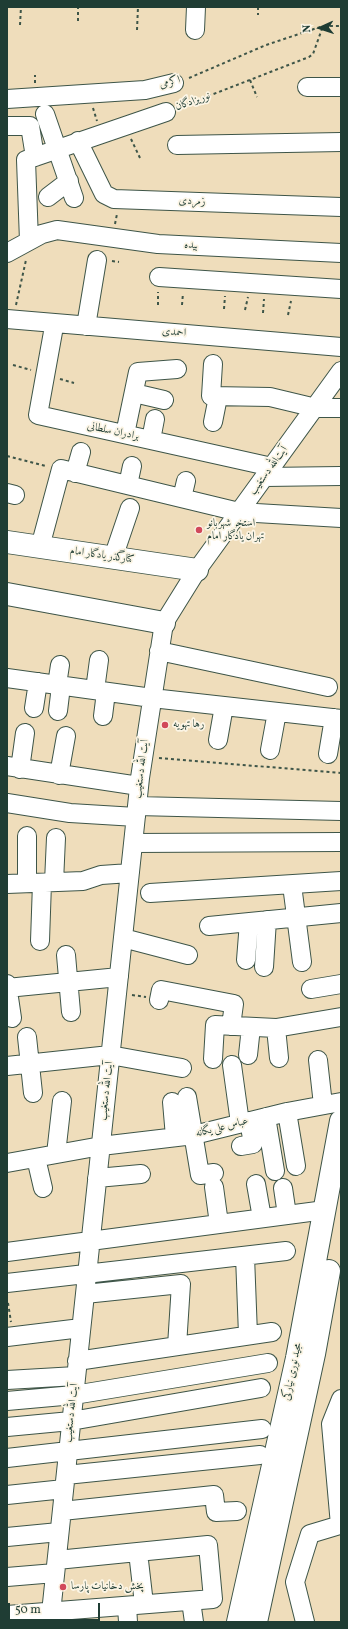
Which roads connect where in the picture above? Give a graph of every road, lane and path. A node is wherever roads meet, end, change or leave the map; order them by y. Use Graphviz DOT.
graph roads {
  1 [pos="21,7"];
  2 [pos="78,7"];
  3 [pos="138,7"];
  4 [pos="196,7"];
  5 [pos="258,7"];
  6 [pos="258,16"];
  7 [pos="78,21"];
  8 [pos="20,25"];
  9 [pos="323,26"];
  10 [pos="341,26"];
  11 [pos="137,30"];
  12 [pos="195,30"];
  13 [pos="250,80"];
  14 [pos="174,83"];
  15 [pos="306,87"];
  16 [pos="341,87"];
  17 [pos="88,94"];
  18 [pos="257,97"];
  19 [pos="7,99"];
  20 [pos="166,112"];
  21 [pos="45,114"];
  22 [pos="125,125"];
  23 [pos="7,126"];
  24 [pos="102,133"];
  25 [pos="78,142"];
  26 [pos="341,142"];
  27 [pos="177,145"];
  28 [pos="57,148"];
  29 [pos="140,158"];
  30 [pos="31,159"];
  31 [pos="48,197"];
  32 [pos="341,207"];
  33 [pos="36,238"];
  34 [pos="7,253"];
  35 [pos="341,253"];
  36 [pos="97,260"];
  37 [pos="159,277"];
  38 [pos="341,289"];
  39 [pos="10,320"];
  40 [pos="86,326"];
  41 [pos="53,332"];
  42 [pos="341,347"];
  43 [pos="213,364"];
  44 [pos="13,365"];
  45 [pos="177,369"];
  46 [pos="341,371"];
  47 [pos="45,375"];
  48 [pos="134,393"];
  49 [pos="214,396"];
  50 [pos="164,400"];
  51 [pos="316,408"];
  52 [pos="341,408"];
  53 [pos="155,418"];
  54 [pos="212,422"];
  55 [pos="126,434"];
  56 [pos="151,440"];
  57 [pos="81,452"];
  58 [pos="7,456"];
  59 [pos="132,466"];
  60 [pos="68,471"];
  61 [pos="268,472"];
  62 [pos="341,476"];
  63 [pos="136,495"];
  64 [pos="239,512"];
  65 [pos="341,518"];
  66 [pos="9,541"];
  67 [pos="40,547"];
  68 [pos="113,558"];
  69 [pos="197,570"];
  70 [pos="7,594"];
  71 [pos="164,623"];
  72 [pos="159,651"];
  73 [pos="99,660"];
  74 [pos="60,665"];
  75 [pos="7,678"];
  76 [pos="38,682"];
  77 [pos="59,685"];
  78 [pos="328,687"];
  79 [pos="101,691"];
  80 [pos="152,698"];
  81 [pos="224,706"];
  82 [pos="34,708"];
  83 [pos="58,711"];
  84 [pos="277,712"];
  85 [pos="103,716"];
  86 [pos="338,719"];
  87 [pos="25,733"];
  88 [pos="66,736"];
  89 [pos="218,740"];
  90 [pos="270,750"];
  91 [pos="328,754"];
  92 [pos="143,757"];
  93 [pos="14,768"];
  94 [pos="341,773"];
  95 [pos="59,775"];
  96 [pos="139,786"];
  97 [pos="7,803"];
  98 [pos="341,811"];
  99 [pos="136,812"];
  100 [pos="27,836"];
  101 [pos="56,838"];
  102 [pos="341,842"];
  103 [pos="133,843"];
  104 [pos="130,873"];
  105 [pos="341,881"];
  106 [pos="41,883"];
  107 [pos="7,884"];
  108 [pos="292,885"];
  109 [pos="150,893"];
  110 [pos="341,916"];
  111 [pos="296,918"];
  112 [pos="267,920"];
  113 [pos="249,922"];
  114 [pos="209,926"];
  115 [pos="123,938"];
  116 [pos="40,941"];
  117 [pos="66,955"];
  118 [pos="188,955"];
  119 [pos="246,960"];
  120 [pos="302,962"];
  121 [pos="264,967"];
  122 [pos="68,982"];
  123 [pos="7,984"];
  124 [pos="118,984"];
  125 [pos="341,984"];
  126 [pos="7,988"];
  127 [pos="310,989"];
  128 [pos="159,1000"];
  129 [pos="71,1012"];
  130 [pos="341,1017"];
  131 [pos="12,1018"];
  132 [pos="223,1025"];
  133 [pos="251,1027"];
  134 [pos="276,1028"];
  135 [pos="27,1037"];
  136 [pos="110,1055"];
  137 [pos="248,1055"];
  138 [pos="279,1058"];
  139 [pos="213,1059"];
  140 [pos="318,1060"];
  141 [pos="30,1064"];
  142 [pos="232,1065"];
  143 [pos="7,1066"];
  144 [pos="182,1068"];
  145 [pos="33,1093"];
  146 [pos="62,1101"];
  147 [pos="341,1102"];
  148 [pos="323,1105"];
  149 [pos="287,1112"];
  150 [pos="252,1120"];
  151 [pos="341,1121"];
  152 [pos="194,1135"];
  153 [pos="175,1137"];
  154 [pos="101,1146"];
  155 [pos="241,1146"];
  156 [pos="56,1154"];
  157 [pos="36,1158"];
  158 [pos="7,1163"];
  159 [pos="296,1166"];
  160 [pos="275,1171"];
  161 [pos="141,1174"];
  162 [pos="97,1178"];
  163 [pos="256,1184"];
  164 [pos="43,1188"];
  165 [pos="283,1188"];
  166 [pos="335,1209"];
  167 [pos="287,1215"];
  168 [pos="262,1218"];
  169 [pos="218,1224"];
  170 [pos="91,1241"];
  171 [pos="286,1250"];
  172 [pos="7,1252"];
  173 [pos="245,1256"];
  174 [pos="87,1274"];
  175 [pos="7,1282"];
  176 [pos="85,1294"];
  177 [pos="8,1303"];
  178 [pos="81,1328"];
  179 [pos="272,1332"];
  180 [pos="248,1336"];
  181 [pos="10,1337"];
  182 [pos="177,1346"];
  183 [pos="268,1363"];
  184 [pos="77,1369"];
  185 [pos="7,1380"];
  186 [pos="261,1388"];
  187 [pos="74,1395"];
  188 [pos="341,1398"];
  189 [pos="7,1401"];
  190 [pos="71,1421"];
  191 [pos="7,1427"];
  192 [pos="262,1429"];
  193 [pos="68,1451"];
  194 [pos="260,1455"];
  195 [pos="7,1458"];
  196 [pos="65,1482"];
  197 [pos="7,1495"];
  198 [pos="237,1511"];
  199 [pos="62,1512"];
  200 [pos="341,1525"];
  201 [pos="59,1532"];
  202 [pos="7,1537"];
  203 [pos="138,1552"];
  204 [pos="56,1567"];
  205 [pos="7,1576"];
  206 [pos="191,1601"];
  207 [pos="133,1611"];
  208 [pos="7,1615"];
  209 [pos="50,1617"];
  210 [pos="194,1622"];
  211 [pos="238,1622"];
  212 [pos="256,1622"];
  213 [pos="305,1622"];
  1 -- 8 [label="path"];
  2 -- 7 [label="path"];
  3 -- 11 [label="path"];
  4 -- 12 [label="street"];
  5 -- 6 [label="path"];
  9 -- 10 [label="path"];
  9 -- 13 [label="path, نوریزادگان"];
  9 -- 14 [label="path, اکرمی"];
  13 -- 18 [label="path"];
  13 -- 20 [label="path, نوریزادگان"];
  14 -- 17 [label="street, اکرمی"];
  15 -- 16 [label="street"];
  17 -- 19 [label="street, اکرمی"];
  17 -- 24 [label="path"];
  20 -- 22 [label="street, نوریزادگان"];
  21 -- 28 [label="street"];
  22 -- 24 [label="street, نوریزادگان"];
  22 -- 29 [label="path"];
  23 -- 30 [label="street"];
  24 -- 25 [label="street, نوریزادگان"];
  25 -- 28 [label="street, نوریزادگان"];
  25 -- 32 [label="street, زمردی"];
  26 -- 27 [label="street"];
  28 -- 30 [label="street, نوریزادگان"];
  28 -- 31 [label="street"];
  30 -- 33 [label="street"];
  33 -- 34 [label="street, بیده"];
  33 -- 35 [label="street, بیده"];
  33 -- 39 [label="path"];
  36 -- 40 [label="street"];
  37 -- 38 [label="street"];
  39 -- 40 [label="street, احمدی"];
  40 -- 42 [label="street, احمدی"];
  41 -- 47 [label="street, برادران سلطانی"];
  43 -- 49 [label="street"];
  44 -- 47 [label="path"];
  45 -- 48 [label="street"];
  46 -- 51 [label="street, آیت‌الله دستغیب"];
  47 -- 55 [label="street, برادران سلطانی"];
  48 -- 50 [label="street"];
  48 -- 55 [label="street"];
  49 -- 51 [label="street"];
  49 -- 54 [label="street"];
  51 -- 52 [label="street"];
  51 -- 61 [label="street, آیت‌الله دستغیب"];
  53 -- 56 [label="street"];
  55 -- 56 [label="street, برادران سلطانی"];
  56 -- 61 [label="street, برادران سلطانی"];
  57 -- 60 [label="street"];
  58 -- 60 [label="path"];
  59 -- 63 [label="street"];
  60 -- 63 [label="street"];
  60 -- 67 [label="street"];
  61 -- 62 [label="street, برادران سلطانی"];
  61 -- 64 [label="street, آیت‌الله دستغیب"];
  63 -- 64 [label="street"];
  63 -- 68 [label="street"];
  64 -- 65 [label="street"];
  64 -- 69 [label="street, آیت‌الله دستغیب"];
  66 -- 67 [label="main road, کنارگذر یادگار امام"];
  67 -- 68 [label="main road, کنارگذر یادگار امام"];
  68 -- 69 [label="main road, کنارگذر یادگار امام"];
  69 -- 71 [label="street, آیت الله دستغیب"];
  70 -- 71 [label="main road"];
  71 -- 72 [label="street, آیت الله دستغیب"];
  72 -- 78 [label="street"];
  72 -- 80 [label="street, آیت الله دستغیب"];
  73 -- 79 [label="street"];
  74 -- 77 [label="street"];
  75 -- 76 [label="street"];
  76 -- 77 [label="street"];
  76 -- 82 [label="street"];
  77 -- 79 [label="street"];
  77 -- 83 [label="street"];
  79 -- 80 [label="street"];
  79 -- 85 [label="street"];
  80 -- 81 [label="street"];
  80 -- 92 [label="street, آیت الله دستغیب"];
  81 -- 84 [label="street"];
  81 -- 89 [label="street"];
  84 -- 86 [label="street"];
  84 -- 90 [label="street"];
  86 -- 91 [label="street"];
  87 -- 93 [label="street"];
  88 -- 95 [label="street"];
  92 -- 94 [label="path"];
  92 -- 96 [label="street, آیت الله دستغیب"];
  93 -- 95 [label="street"];
  95 -- 96 [label="street"];
  96 -- 99 [label="street, آیت الله دستغیب"];
  97 -- 99 [label="street"];
  98 -- 99 [label="street"];
  99 -- 103 [label="street, آیت الله دستغیب"];
  100 -- 106 [label="street"];
  101 -- 106 [label="street"];
  102 -- 103 [label="street"];
  103 -- 104 [label="street, آیت الله دستغیب"];
  104 -- 106 [label="street"];
  104 -- 115 [label="street, آیت الله دستغیب"];
  105 -- 108 [label="street"];
  106 -- 107 [label="street"];
  106 -- 116 [label="street"];
  108 -- 109 [label="street"];
  108 -- 111 [label="street"];
  110 -- 111 [label="street"];
  111 -- 112 [label="street"];
  111 -- 120 [label="street"];
  112 -- 113 [label="street"];
  112 -- 121 [label="street"];
  113 -- 114 [label="street"];
  113 -- 119 [label="street"];
  115 -- 118 [label="street"];
  115 -- 124 [label="street, آیت الله دستغیب"];
  117 -- 122 [label="street"];
  122 -- 124 [label="street"];
  122 -- 126 [label="street"];
  122 -- 129 [label="street"];
  123 -- 126 [label="street"];
  124 -- 128 [label="path"];
  124 -- 136 [label="street, آیت الله دستغیب"];
  125 -- 127 [label="street"];
  126 -- 131 [label="street"];
  128 -- 132 [label="street"];
  130 -- 134 [label="street"];
  132 -- 133 [label="street"];
  132 -- 139 [label="street"];
  133 -- 134 [label="street"];
  133 -- 137 [label="street"];
  134 -- 138 [label="street"];
  135 -- 141 [label="street"];
  136 -- 141 [label="street"];
  136 -- 144 [label="street"];
  136 -- 154 [label="street, آیت الله دستغیب"];
  140 -- 148 [label="street"];
  141 -- 143 [label="street"];
  141 -- 145 [label="street"];
  142 -- 150 [label="street"];
  146 -- 156 [label="street"];
  147 -- 148 [label="street, عباس علی یگانه"];
  148 -- 149 [label="street, عباس علی یگانه"];
  149 -- 150 [label="street, عباس علی یگانه"];
  149 -- 159 [label="street"];
  150 -- 152 [label="street, عباس علی یگانه"];
  150 -- 155 [label="street"];
  150 -- 160 [label="street"];
  151 -- 166 [label="main road, مجید نوری نیارکی"];
  152 -- 153 [label="street, عباس علی یگانه"];
  152 -- 153 [label="street"];
  152 -- 169 [label="street"];
  153 -- 154 [label="street, عباس علی یگانه"];
  154 -- 156 [label="street, عباس علی یگانه"];
  154 -- 162 [label="street, آیت الله دستغیب"];
  156 -- 157 [label="street, عباس علی یگانه"];
  157 -- 158 [label="street, عباس علی یگانه"];
  157 -- 164 [label="street"];
  161 -- 162 [label="street"];
  162 -- 170 [label="street, آیت الله دستغیب"];
  163 -- 168 [label="street"];
  165 -- 167 [label="street"];
  166 -- 167 [label="street"];
  166 -- 211 [label="main road, مجید نوری نیارکی"];
  166 -- 212 [label="main road, مجید نوری نیارکی"];
  167 -- 168 [label="street"];
  168 -- 169 [label="street"];
  169 -- 170 [label="street"];
  170 -- 172 [label="street"];
  170 -- 174 [label="street, آیت الله دستغیب"];
  171 -- 173 [label="street"];
  173 -- 174 [label="street"];
  173 -- 180 [label="street"];
  174 -- 175 [label="street"];
  174 -- 176 [label="street, آیت الله دستغیب"];
  176 -- 178 [label="street, آیت الله دستغیب"];
  176 -- 182 [label="street"];
  177 -- 181 [label="path"];
  178 -- 181 [label="street"];
  178 -- 184 [label="street, آیت الله دستغیب"];
  179 -- 180 [label="street"];
  180 -- 182 [label="street"];
  182 -- 184 [label="street"];
  183 -- 187 [label="street"];
  184 -- 185 [label="street"];
  184 -- 187 [label="street, آیت الله دستغیب"];
  186 -- 190 [label="street"];
  187 -- 189 [label="street"];
  187 -- 190 [label="street, آیت الله دستغیب"];
  188 -- 200 [label="street"];
  190 -- 191 [label="street"];
  190 -- 193 [label="street, آیت الله دستغیب"];
  192 -- 193 [label="street"];
  193 -- 195 [label="street"];
  193 -- 196 [label="street, آیت الله دستغیب"];
  194 -- 196 [label="street"];
  196 -- 197 [label="street"];
  196 -- 199 [label="street, آیت الله دستغیب"];
  198 -- 199 [label="street"];
  199 -- 201 [label="street, آیت الله دستغیب"];
  200 -- 213 [label="street"];
  201 -- 202 [label="street"];
  201 -- 204 [label="street, آیت الله دستغیب"];
  203 -- 204 [label="street"];
  203 -- 206 [label="street"];
  203 -- 207 [label="street"];
  204 -- 205 [label="street"];
  204 -- 209 [label="street, آیت الله دستغیب"];
  206 -- 207 [label="street"];
  206 -- 210 [label="street"];
  207 -- 209 [label="street"];
  208 -- 209 [label="street"];
}
